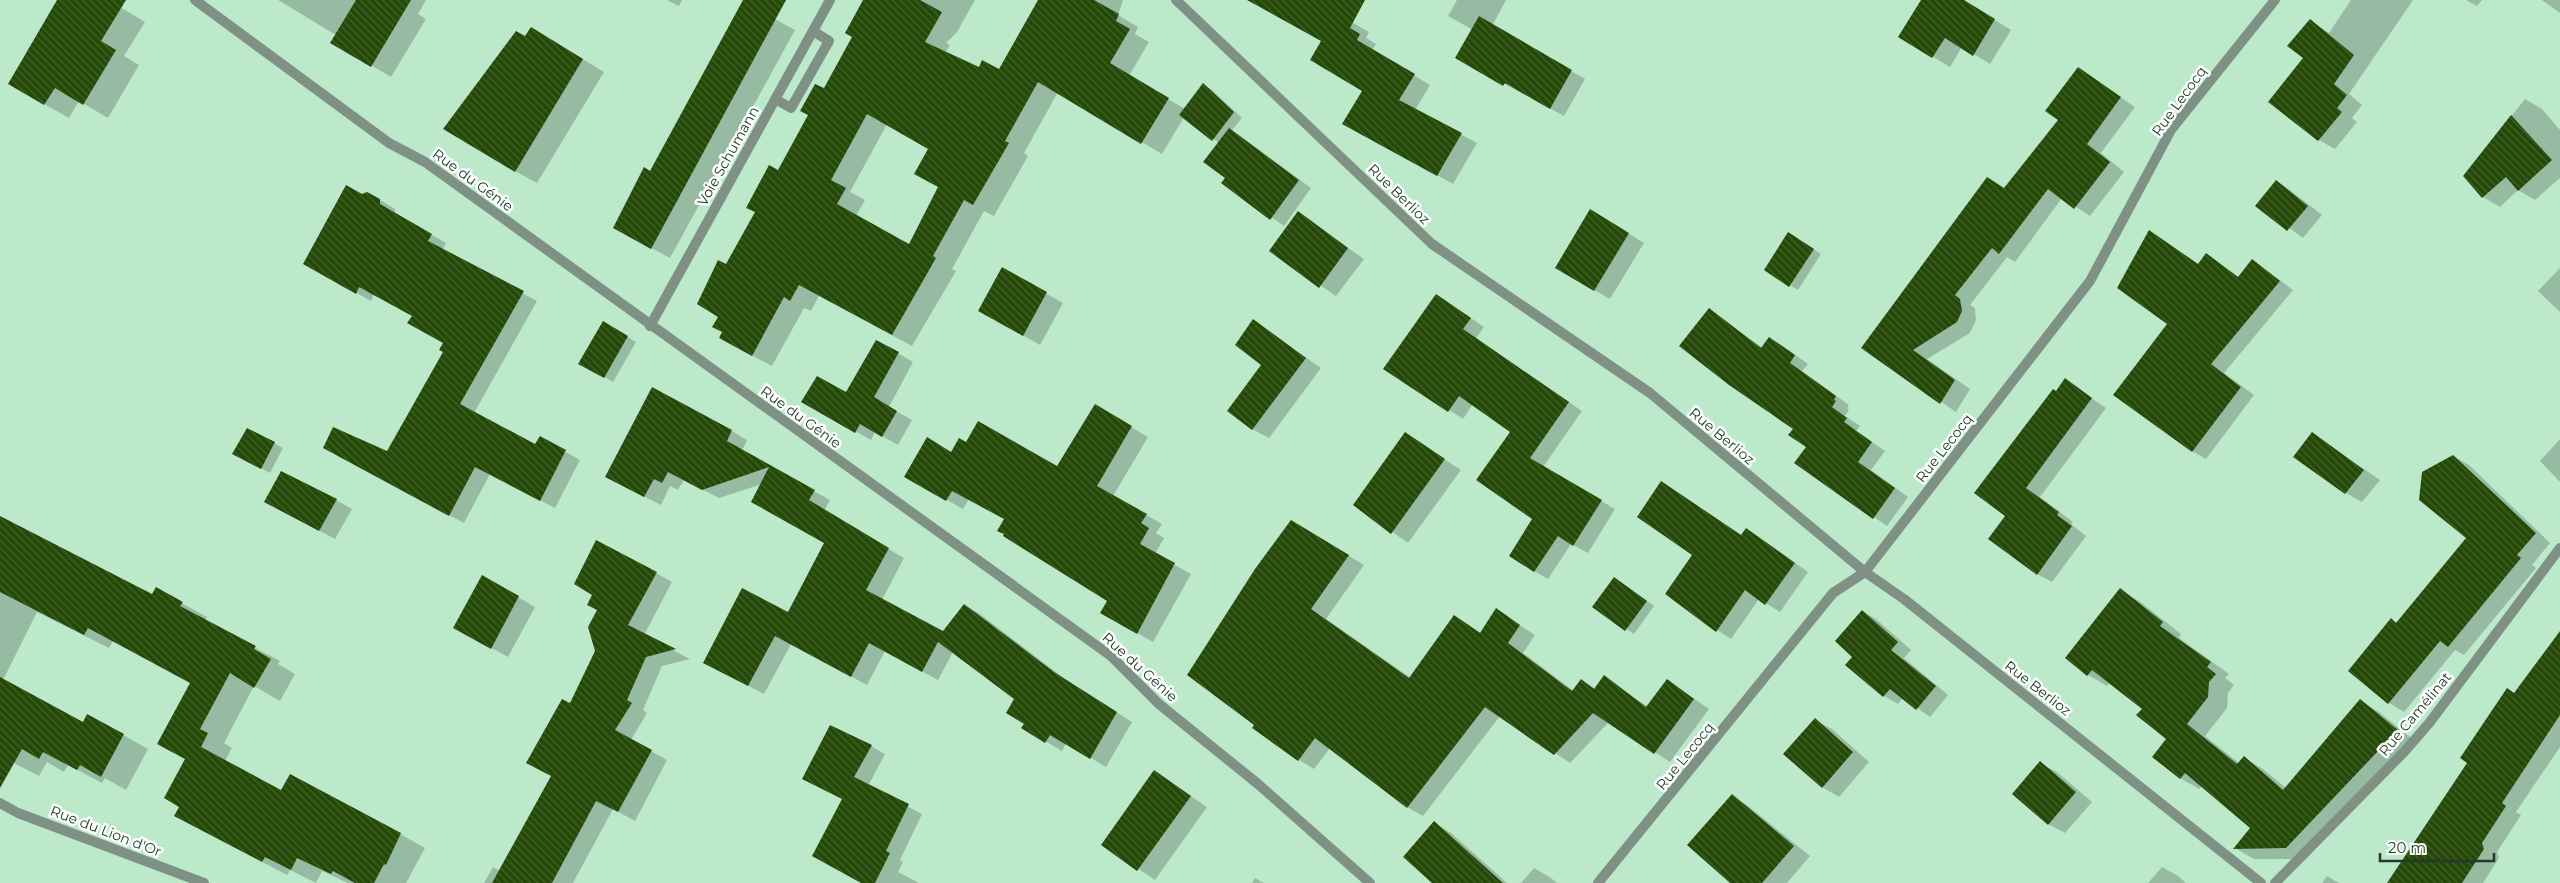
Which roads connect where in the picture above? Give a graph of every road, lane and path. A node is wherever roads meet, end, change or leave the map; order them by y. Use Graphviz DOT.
graph roads {
  1 [pos="195,0"];
  2 [pos="830,0"];
  3 [pos="1176,0"];
  4 [pos="2275,0"];
  5 [pos="813,31"];
  6 [pos="775,99"];
  7 [pos="650,326"];
  8 [pos="2560,548"];
  9 [pos="1865,572"];
  10 [pos="0,803"];
  11 [pos="204,883"];
  12 [pos="1370,883"];
  13 [pos="1598,883"];
  14 [pos="2261,883"];
  15 [pos="2275,883"];
  1 -- 7 [label="street, Rue du Génie"];
  2 -- 5 [label="street, Voie Schumann"];
  3 -- 9 [label="street, Rue Berlioz"];
  4 -- 9 [label="street, Rue Lecocq"];
  5 -- 6 [label="street, Voie Schumann"];
  5 -- 6 [label="street"];
  6 -- 7 [label="street, Voie Schumann"];
  7 -- 12 [label="street, Rue du Génie"];
  8 -- 15 [label="street, Rue Camélinat"];
  9 -- 13 [label="street, Rue Lecocq"];
  9 -- 14 [label="street, Rue Berlioz"];
  10 -- 11 [label="street, Rue du Lion d'Or"];
}
